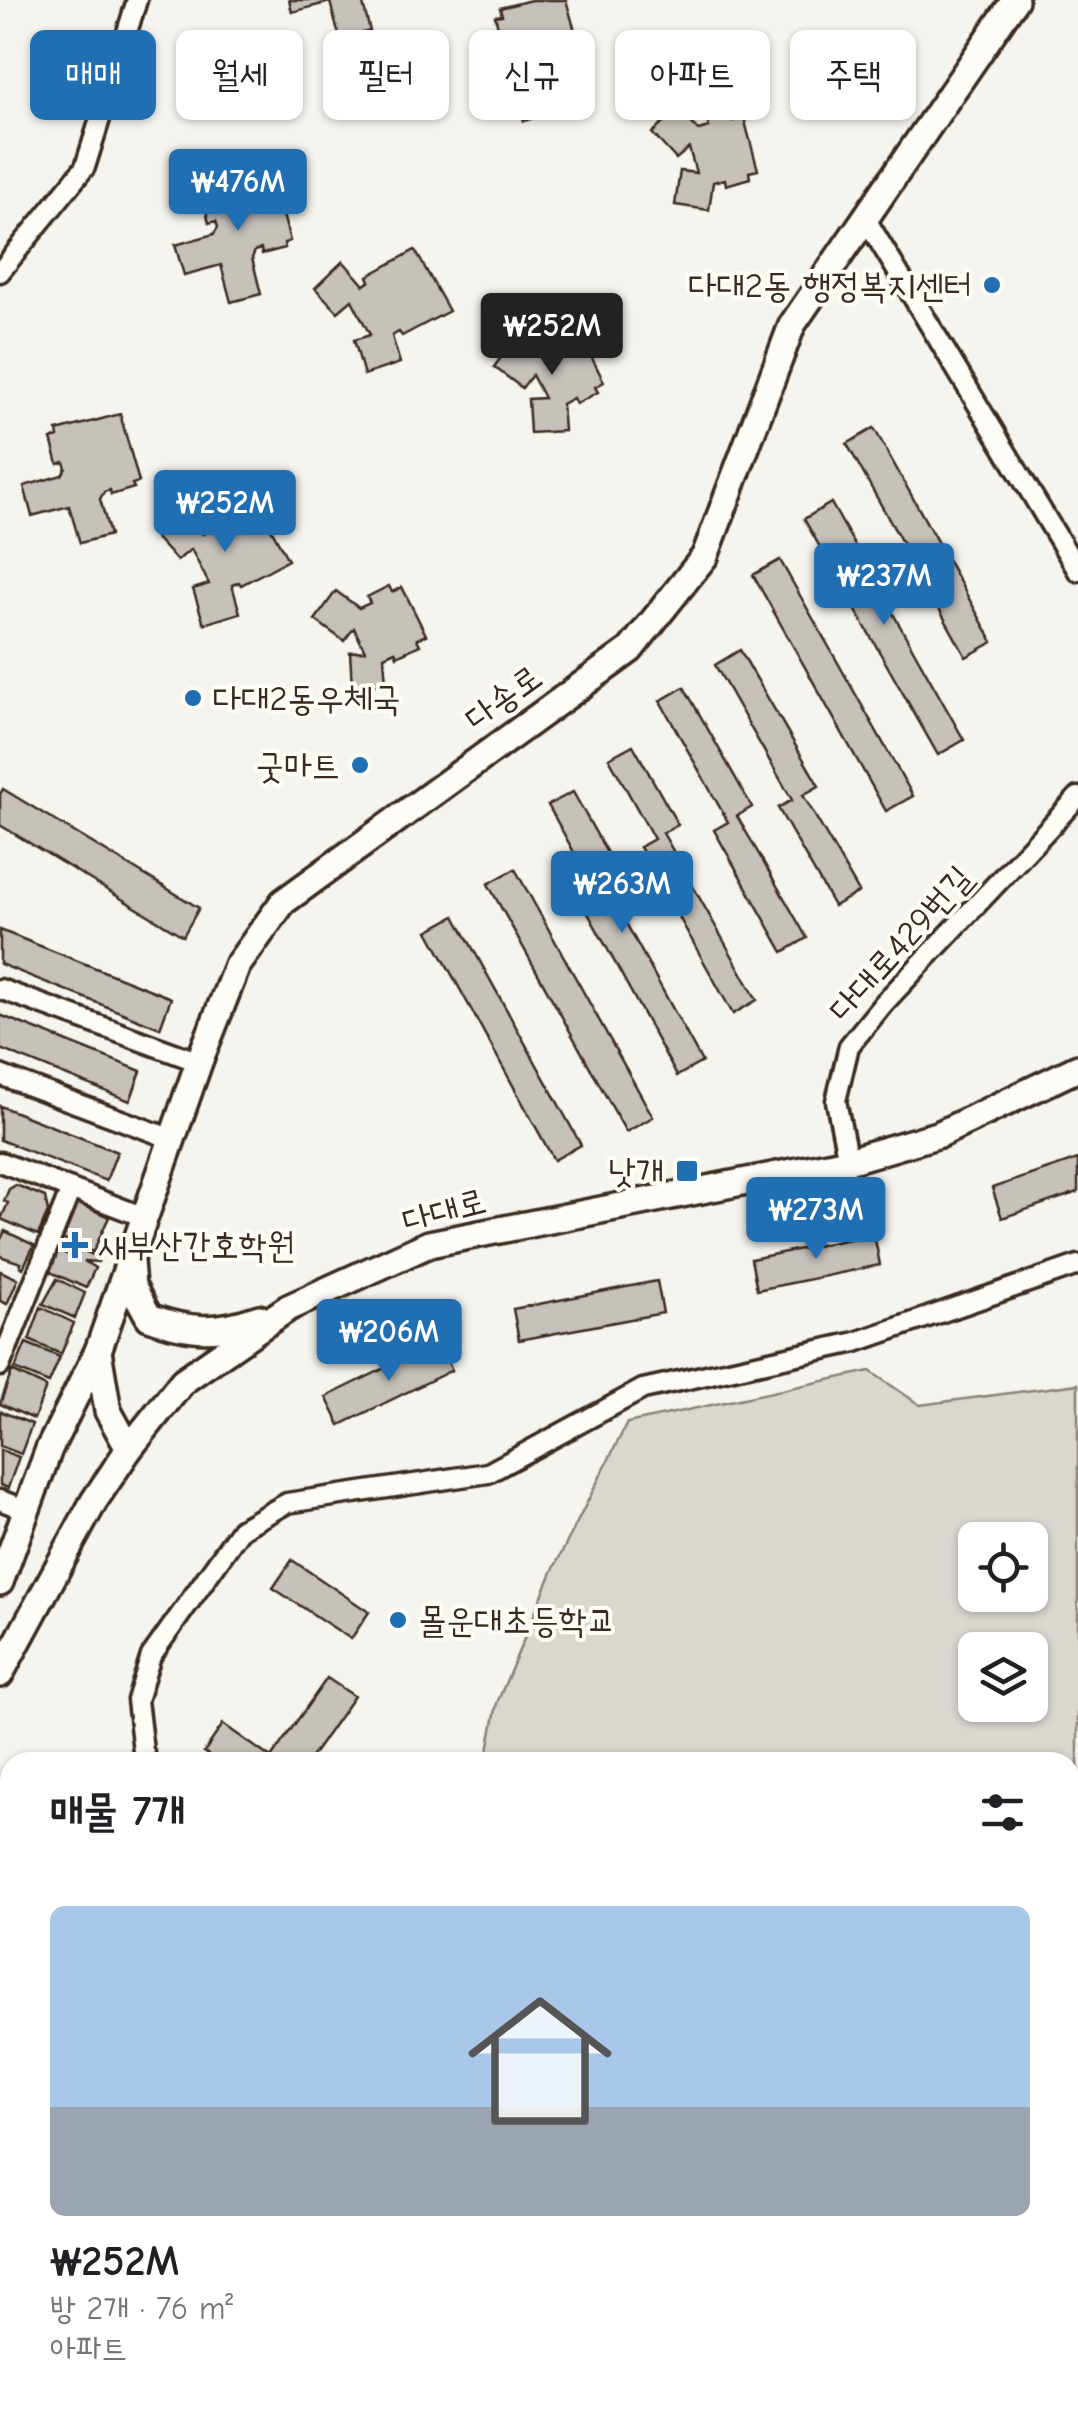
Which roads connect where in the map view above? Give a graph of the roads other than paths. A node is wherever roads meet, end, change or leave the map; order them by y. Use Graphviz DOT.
graph roads {
  1 [pos="137,0"];
  2 [pos="1014,0"];
  3 [pos="864,216"];
  4 [pos="0,272"];
  5 [pos="1078,571"];
  6 [pos="1078,797"];
  7 [pos="0,989"];
  8 [pos="199,1062"];
  9 [pos="1078,1068"];
  10 [pos="0,1075"];
  11 [pos="172,1139"];
  12 [pos="848,1161"];
  13 [pos="0,1162"];
  14 [pos="71,1189"];
  15 [pos="144,1217"];
  16 [pos="130,1259"];
  17 [pos="1078,1265"];
  18 [pos="288,1308"];
  19 [pos="98,1351"];
  20 [pos="0,1366"];
  21 [pos="129,1449"];
  22 [pos="0,1500"];
  23 [pos="28,1511"];
  24 [pos="0,1582"];
  25 [pos="0,1674"];
  26 [pos="145,1752"];
  1 -- 4 [label="street"];
  2 -- 3 [label="main road, 다송로"];
  3 -- 5 [label="street"];
  3 -- 8 [label="main road, 다송로"];
  6 -- 12 [label="street, 다대로429번길"];
  7 -- 8 [label="street"];
  8 -- 11 [label="main road, 다송로"];
  9 -- 12 [label="main road, 다대로"];
  10 -- 11 [label="street"];
  11 -- 15 [label="main road, 다송로"];
  12 -- 18 [label="main road, 다대로"];
  13 -- 14 [label="street"];
  14 -- 15 [label="street"];
  14 -- 20 [label="street"];
  15 -- 16 [label="main road, 다송로"];
  16 -- 18 [label="main road"];
  16 -- 19 [label="main road, 다송로"];
  17 -- 26 [label="street"];
  18 -- 21 [label="main road, 다대로"];
  19 -- 21 [label="main road, 다송로"];
  19 -- 23 [label="main road"];
  21 -- 25 [label="main road, 다대로"];
  22 -- 23 [label="street"];
  23 -- 24 [label="main road"];
}
